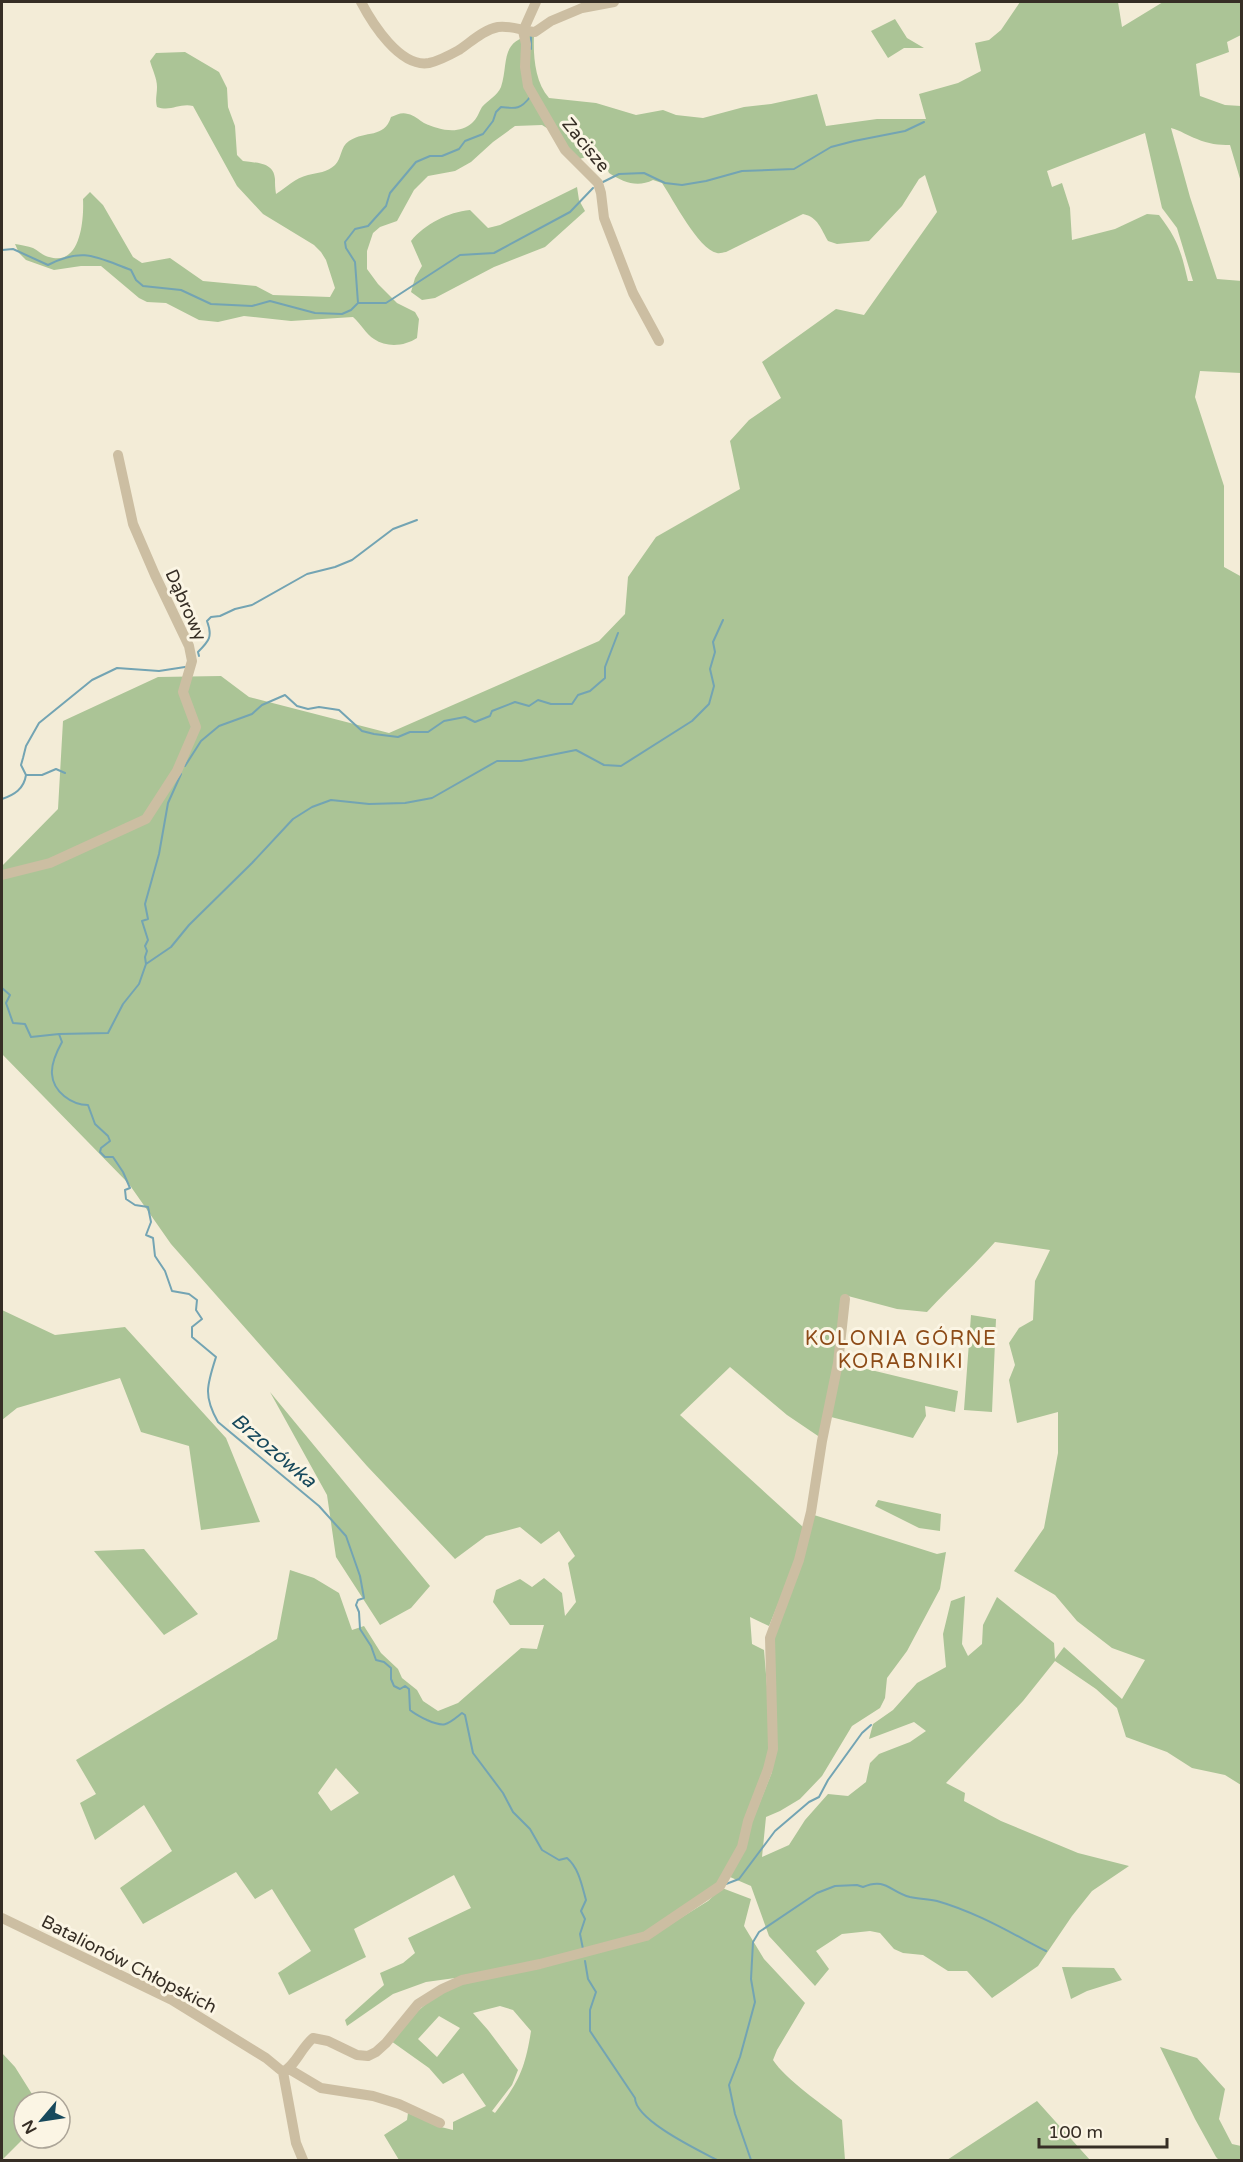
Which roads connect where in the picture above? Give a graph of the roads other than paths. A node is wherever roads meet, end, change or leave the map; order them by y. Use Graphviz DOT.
graph roads {
  1 [pos="361,2"];
  2 [pos="536,2"];
  3 [pos="614,2"];
  4 [pos="523,31"];
  5 [pos="659,341"];
  6 [pos="118,455"];
  7 [pos="2,875"];
  8 [pos="845,1299"];
  9 [pos="2,1918"];
  10 [pos="286,2070"];
  11 [pos="440,2123"];
  12 [pos="303,2160"];
  1 -- 4 [label="street"];
  2 -- 4 [label="street, Zacisze"];
  3 -- 4 [label="street"];
  4 -- 5 [label="street, Zacisze"];
  6 -- 7 [label="street, Dąbrowy"];
  8 -- 10 [label="street"];
  9 -- 10 [label="street, Batalionów Chłopskich"];
  10 -- 11 [label="street, Batalionów Chłopskich"];
  10 -- 12 [label="street"];
}
